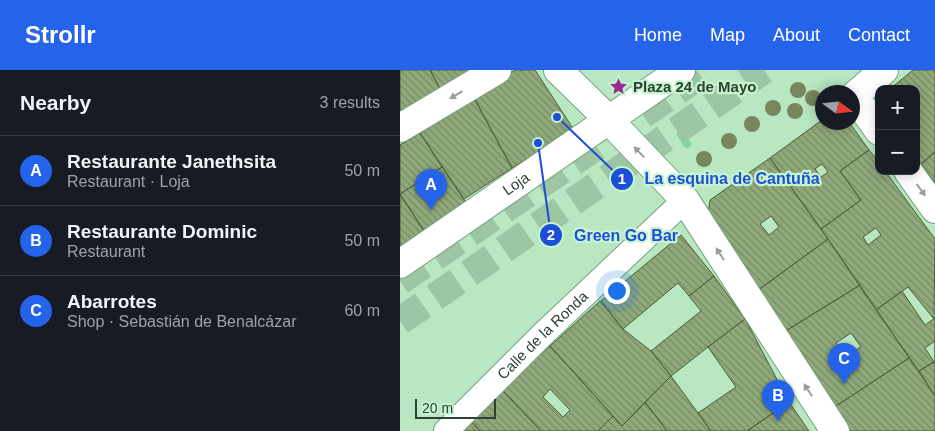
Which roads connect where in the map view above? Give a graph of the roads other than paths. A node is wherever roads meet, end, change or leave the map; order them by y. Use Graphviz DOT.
graph roads {
  1 [pos="497,70"];
  2 [pos="558,70"];
  3 [pos="681,70"];
  4 [pos="884,70"];
  5 [pos="605,120"];
  6 [pos="400,128"];
  7 [pos="878,130"];
  8 [pos="911,175"];
  9 [pos="685,200"];
  10 [pos="935,209"];
  11 [pos="400,257"];
  12 [pos="400,264"];
  13 [pos="446,431"];
  14 [pos="835,431"];
  1 -- 6 [label="street, one-way"];
  2 -- 5 [label="street"];
  3 -- 5 [label="street, Loja"];
  4 -- 7 [label="street"];
  9 -- 5 [label="street, one-way"];
  5 -- 11 [label="street"];
  5 -- 12 [label="street, Loja"];
  8 -- 10 [label="street, one-way"];
  9 -- 13 [label="street, Calle de la Ronda"];
  14 -- 9 [label="street, one-way"];
}
